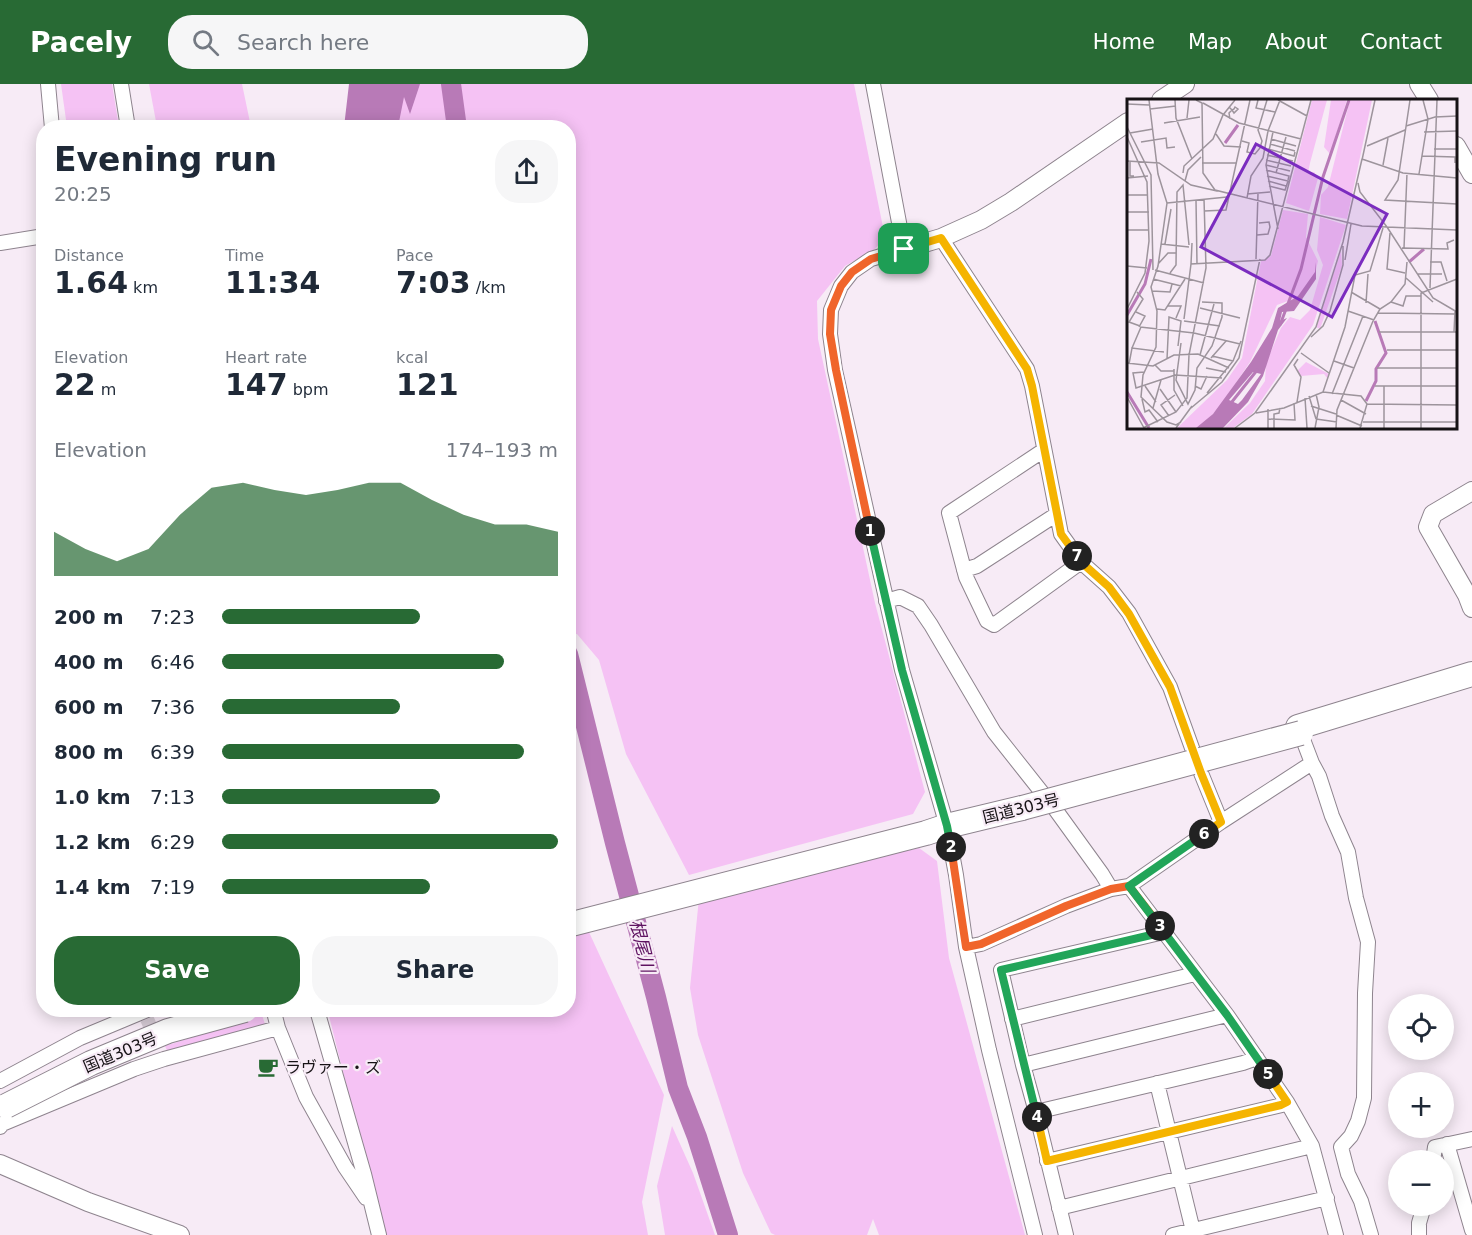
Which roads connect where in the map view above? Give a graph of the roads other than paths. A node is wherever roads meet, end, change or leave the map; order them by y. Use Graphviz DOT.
graph roads {
  1 [pos="48,84"];
  2 [pos="121,84"];
  3 [pos="873,84"];
  4 [pos="1185,84"];
  5 [pos="1419,84"];
  6 [pos="1162,99"];
  7 [pos="1428,99"];
  8 [pos="51,120"];
  9 [pos="127,120"];
  10 [pos="1127,123"];
  11 [pos="1457,149"];
  12 [pos="1472,174"];
  13 [pos="36,237"];
  14 [pos="941,238"];
  15 [pos="0,243"];
  16 [pos="904,249"];
  17 [pos="1044,450"];
  18 [pos="1472,491"];
  19 [pos="1057,514"];
  20 [pos="1081,562"];
  21 [pos="964,570"];
  22 [pos="886,601"];
  23 [pos="1472,608"];
  24 [pos="1472,674"];
  25 [pos="1472,684"];
  26 [pos="1299,730"];
  27 [pos="1312,763"];
  28 [pos="1221,822"];
  29 [pos="935,825"];
  30 [pos="1129,886"];
  31 [pos="1111,889"];
  32 [pos="576,912"];
  33 [pos="576,923"];
  34 [pos="1164,932"];
  35 [pos="966,947"];
  36 [pos="1196,974"];
  37 [pos="1227,1015"];
  38 [pos="135,1017"];
  39 [pos="183,1017"];
  40 [pos="219,1017"];
  41 [pos="319,1017"];
  42 [pos="1012,1019"];
  43 [pos="1257,1058"];
  44 [pos="1023,1065"];
  45 [pos="1157,1083"];
  46 [pos="1287,1102"];
  47 [pos="1,1103"];
  48 [pos="1036,1112"];
  49 [pos="1169,1132"];
  50 [pos="1472,1139"];
  51 [pos="1447,1144"];
  52 [pos="1312,1146"];
  53 [pos="1435,1150"];
  54 [pos="1047,1161"];
  55 [pos="0,1164"];
  56 [pos="1180,1178"];
  57 [pos="1327,1198"];
  58 [pos="371,1204"];
  59 [pos="1059,1208"];
  60 [pos="1469,1212"];
  61 [pos="1421,1216"];
  62 [pos="1472,1230"];
  63 [pos="1193,1233"];
  64 [pos="180,1235"];
  65 [pos="379,1235"];
  66 [pos="1035,1235"];
  67 [pos="1066,1235"];
  68 [pos="1173,1235"];
  69 [pos="1336,1235"];
  70 [pos="1371,1235"];
  71 [pos="1419,1235"];
  1 -- 8 [label="street"];
  2 -- 9 [label="street"];
  3 -- 16 [label="street"];
  4 -- 6 [label="street"];
  5 -- 7 [label="street"];
  10 -- 14 [label="street"];
  11 -- 12 [label="street"];
  13 -- 15 [label="street"];
  14 -- 16 [label="street"];
  14 -- 17 [label="street"];
  16 -- 22 [label="street"];
  17 -- 19 [label="street"];
  17 -- 21 [label="street"];
  18 -- 23 [label="street"];
  19 -- 20 [label="street"];
  19 -- 21 [label="street"];
  20 -- 21 [label="street"];
  20 -- 28 [label="street"];
  22 -- 29 [label="street"];
  22 -- 31 [label="street"];
  24 -- 26 [label="highway, 国道303号"];
  25 -- 26 [label="highway, 国道303号"];
  26 -- 27 [label="street"];
  26 -- 29 [label="highway, 国道303号"];
  27 -- 28 [label="street"];
  27 -- 70 [label="street"];
  28 -- 30 [label="street"];
  29 -- 32 [label="highway, 国道303号"];
  29 -- 33 [label="highway, 国道303号"];
  29 -- 35 [label="street"];
  30 -- 31 [label="street"];
  30 -- 34 [label="street"];
  31 -- 35 [label="street"];
  34 -- 36 [label="street"];
  34 -- 42 [label="street"];
  35 -- 66 [label="street"];
  36 -- 37 [label="street"];
  36 -- 42 [label="street"];
  37 -- 43 [label="street"];
  37 -- 44 [label="street"];
  38 -- 47 [label="street"];
  39 -- 47 [label="highway, 国道303号"];
  40 -- 47 [label="highway, 国道303号, bridge"];
  41 -- 58 [label="street"];
  42 -- 44 [label="street"];
  43 -- 45 [label="street"];
  43 -- 46 [label="street"];
  44 -- 48 [label="street"];
  45 -- 48 [label="street"];
  45 -- 49 [label="street"];
  46 -- 49 [label="street"];
  46 -- 52 [label="street"];
  47 -- 58 [label="street"];
  48 -- 54 [label="street"];
  49 -- 54 [label="street"];
  49 -- 56 [label="street"];
  50 -- 51 [label="street"];
  51 -- 53 [label="street"];
  51 -- 60 [label="street"];
  52 -- 56 [label="street"];
  52 -- 57 [label="street"];
  54 -- 59 [label="street"];
  55 -- 64 [label="street"];
  56 -- 59 [label="street"];
  56 -- 63 [label="street"];
  57 -- 63 [label="street"];
  57 -- 69 [label="street"];
  58 -- 65 [label="street"];
  59 -- 67 [label="street"];
  60 -- 62 [label="street"];
  61 -- 71 [label="street"];
  63 -- 68 [label="street"];
}
